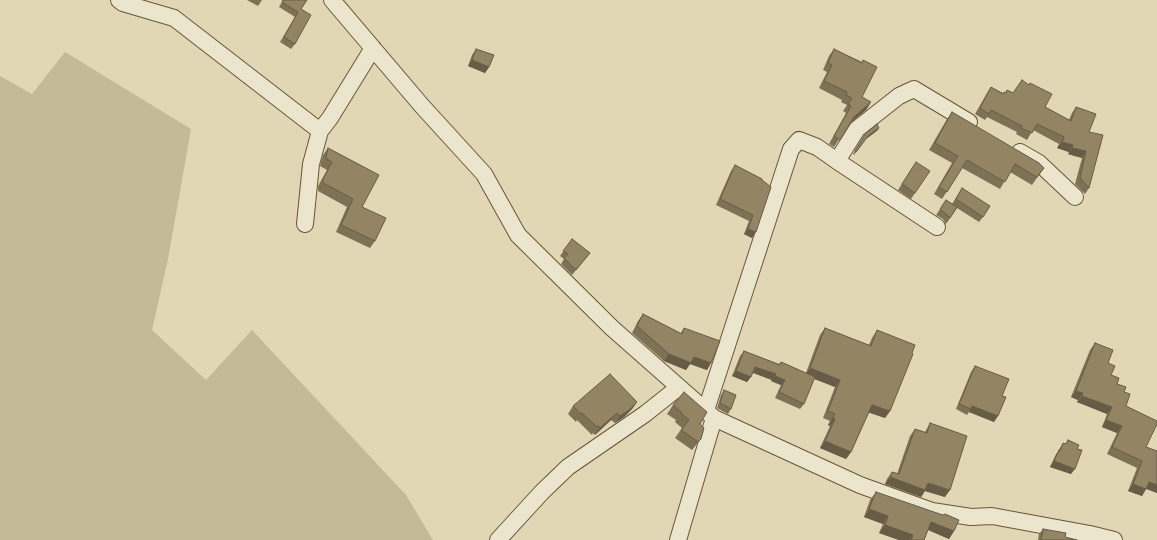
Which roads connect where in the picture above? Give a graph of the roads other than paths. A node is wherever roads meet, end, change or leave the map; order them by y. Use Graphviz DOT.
graph roads {
  1 [pos="119,0"];
  2 [pos="332,0"];
  3 [pos="373,48"];
  4 [pos="980,128"];
  5 [pos="320,131"];
  6 [pos="1006,144"];
  7 [pos="837,161"];
  8 [pos="1075,197"];
  9 [pos="305,224"];
  10 [pos="937,227"];
  11 [pos="679,387"];
  12 [pos="710,414"];
  13 [pos="1090,537"];
  14 [pos="498,540"];
  15 [pos="678,540"];
  16 [pos="1114,540"];
  1 -- 5 [label="street"];
  2 -- 3 [label="street"];
  3 -- 5 [label="street"];
  3 -- 11 [label="street"];
  4 -- 7 [label="street"];
  5 -- 9 [label="street"];
  6 -- 8 [label="street"];
  7 -- 10 [label="street"];
  7 -- 12 [label="street"];
  11 -- 12 [label="street"];
  11 -- 14 [label="street"];
  12 -- 13 [label="street"];
  12 -- 15 [label="street"];
  13 -- 16 [label="street"];
}
